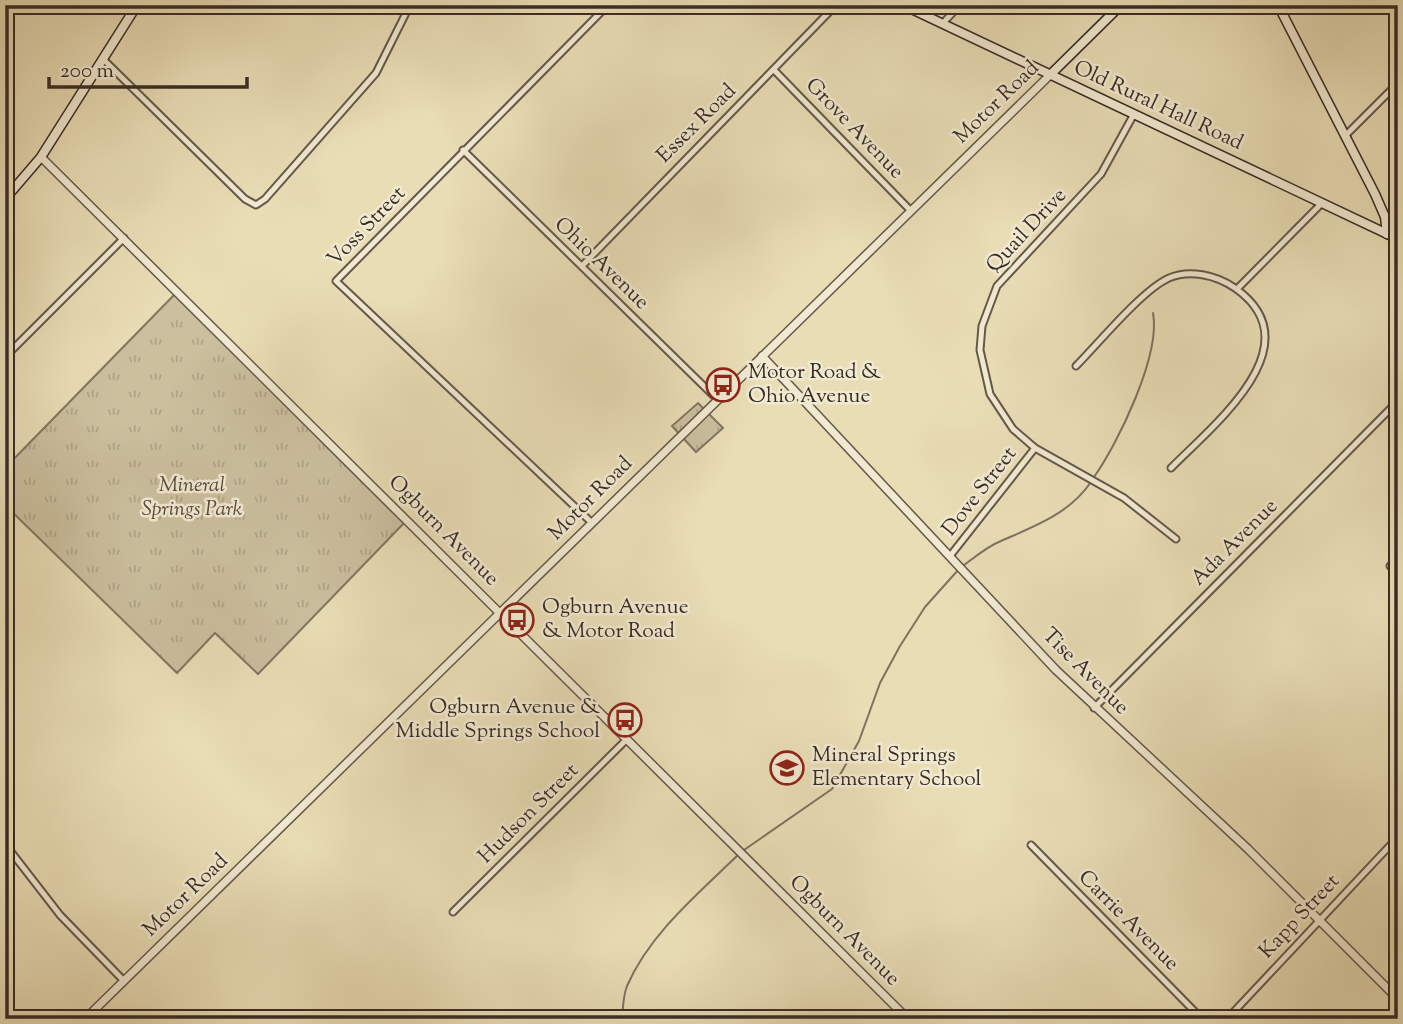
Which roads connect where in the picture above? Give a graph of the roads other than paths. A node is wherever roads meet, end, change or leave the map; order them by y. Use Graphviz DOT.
graph roads {
  1 [pos="137,5"];
  2 [pos="410,5"];
  3 [pos="608,5"];
  4 [pos="836,5"];
  5 [pos="903,5"];
  6 [pos="960,5"];
  7 [pos="1121,5"];
  8 [pos="1281,6"];
  9 [pos="942,24"];
  10 [pos="103,58"];
  11 [pos="774,70"];
  12 [pos="1050,75"];
  13 [pos="1398,83"];
  14 [pos="1133,114"];
  15 [pos="1345,136"];
  16 [pos="463,150"];
  17 [pos="41,157"];
  18 [pos="5,199"];
  19 [pos="1321,204"];
  20 [pos="911,211"];
  21 [pos="1398,217"];
  22 [pos="1387,234"];
  23 [pos="124,238"];
  24 [pos="1398,239"];
  25 [pos="582,266"];
  26 [pos="1237,289"];
  27 [pos="762,356"];
  28 [pos="5,357"];
  29 [pos="1076,366"];
  30 [pos="718,400"];
  31 [pos="1398,401"];
  32 [pos="1035,448"];
  33 [pos="1171,468"];
  34 [pos="591,522"];
  35 [pos="1176,539"];
  36 [pos="950,556"];
  37 [pos="1398,558"];
  38 [pos="1390,566"];
  39 [pos="501,613"];
  40 [pos="1094,708"];
  41 [pos="627,738"];
  42 [pos="1398,838"];
  43 [pos="5,844"];
  44 [pos="1391,844"];
  45 [pos="1031,845"];
  46 [pos="1398,851"];
  47 [pos="453,912"];
  48 [pos="1320,920"];
  49 [pos="124,981"];
  50 [pos="1398,999"];
  51 [pos="85,1019"];
  52 [pos="908,1019"];
  53 [pos="1202,1019"];
  54 [pos="1227,1019"];
  1 -- 10 [label="main road"];
  2 -- 10 [label="street"];
  3 -- 16 [label="street, Voss Street"];
  4 -- 11 [label="street, Essex Road"];
  5 -- 9 [label="main road, Old Rural Hall Road"];
  6 -- 9 [label="street"];
  7 -- 12 [label="main road, Motor Road"];
  8 -- 15 [label="main road"];
  9 -- 12 [label="main road, Old Rural Hall Road"];
  10 -- 17 [label="main road"];
  11 -- 20 [label="street, Grove Avenue"];
  11 -- 25 [label="street, Essex Road"];
  12 -- 14 [label="main road, Old Rural Hall Road"];
  12 -- 20 [label="street, Motor Road"];
  13 -- 15 [label="street"];
  14 -- 19 [label="main road, Old Rural Hall Road"];
  14 -- 32 [label="street, Quail Drive"];
  15 -- 22 [label="main road"];
  16 -- 25 [label="street, Ohio Avenue"];
  16 -- 34 [label="street, Voss Street"];
  17 -- 18 [label="main road"];
  17 -- 23 [label="street, Ogburn Avenue"];
  19 -- 22 [label="main road, Old Rural Hall Road"];
  19 -- 26 [label="street"];
  20 -- 27 [label="street, Motor Road"];
  21 -- 22 [label="street"];
  22 -- 24 [label="main road, Old Rural Hall Road"];
  23 -- 28 [label="street"];
  23 -- 39 [label="street, Ogburn Avenue"];
  25 -- 30 [label="street, Ohio Avenue"];
  26 -- 29 [label="street"];
  26 -- 33 [label="street"];
  27 -- 30 [label="street, Motor Road"];
  27 -- 36 [label="street, Tise Avenue"];
  30 -- 34 [label="street, Motor Road"];
  31 -- 40 [label="street, Ada Avenue"];
  32 -- 35 [label="street, Quail Drive"];
  32 -- 36 [label="street, Dove Street"];
  34 -- 39 [label="street, Motor Road"];
  36 -- 40 [label="street, Tise Avenue"];
  37 -- 38 [label="street"];
  39 -- 41 [label="street, Ogburn Avenue"];
  39 -- 49 [label="street, Motor Road"];
  40 -- 48 [label="street, Tise Avenue"];
  41 -- 47 [label="street, Hudson Street"];
  41 -- 52 [label="street, Ogburn Avenue"];
  42 -- 44 [label="street, Kapp Street"];
  43 -- 49 [label="street"];
  44 -- 46 [label="street"];
  44 -- 48 [label="street, Kapp Street"];
  45 -- 53 [label="street, Carrie Avenue"];
  48 -- 50 [label="street, Tise Avenue"];
  48 -- 54 [label="street, Kapp Street"];
  49 -- 51 [label="street, Motor Road"];
}
